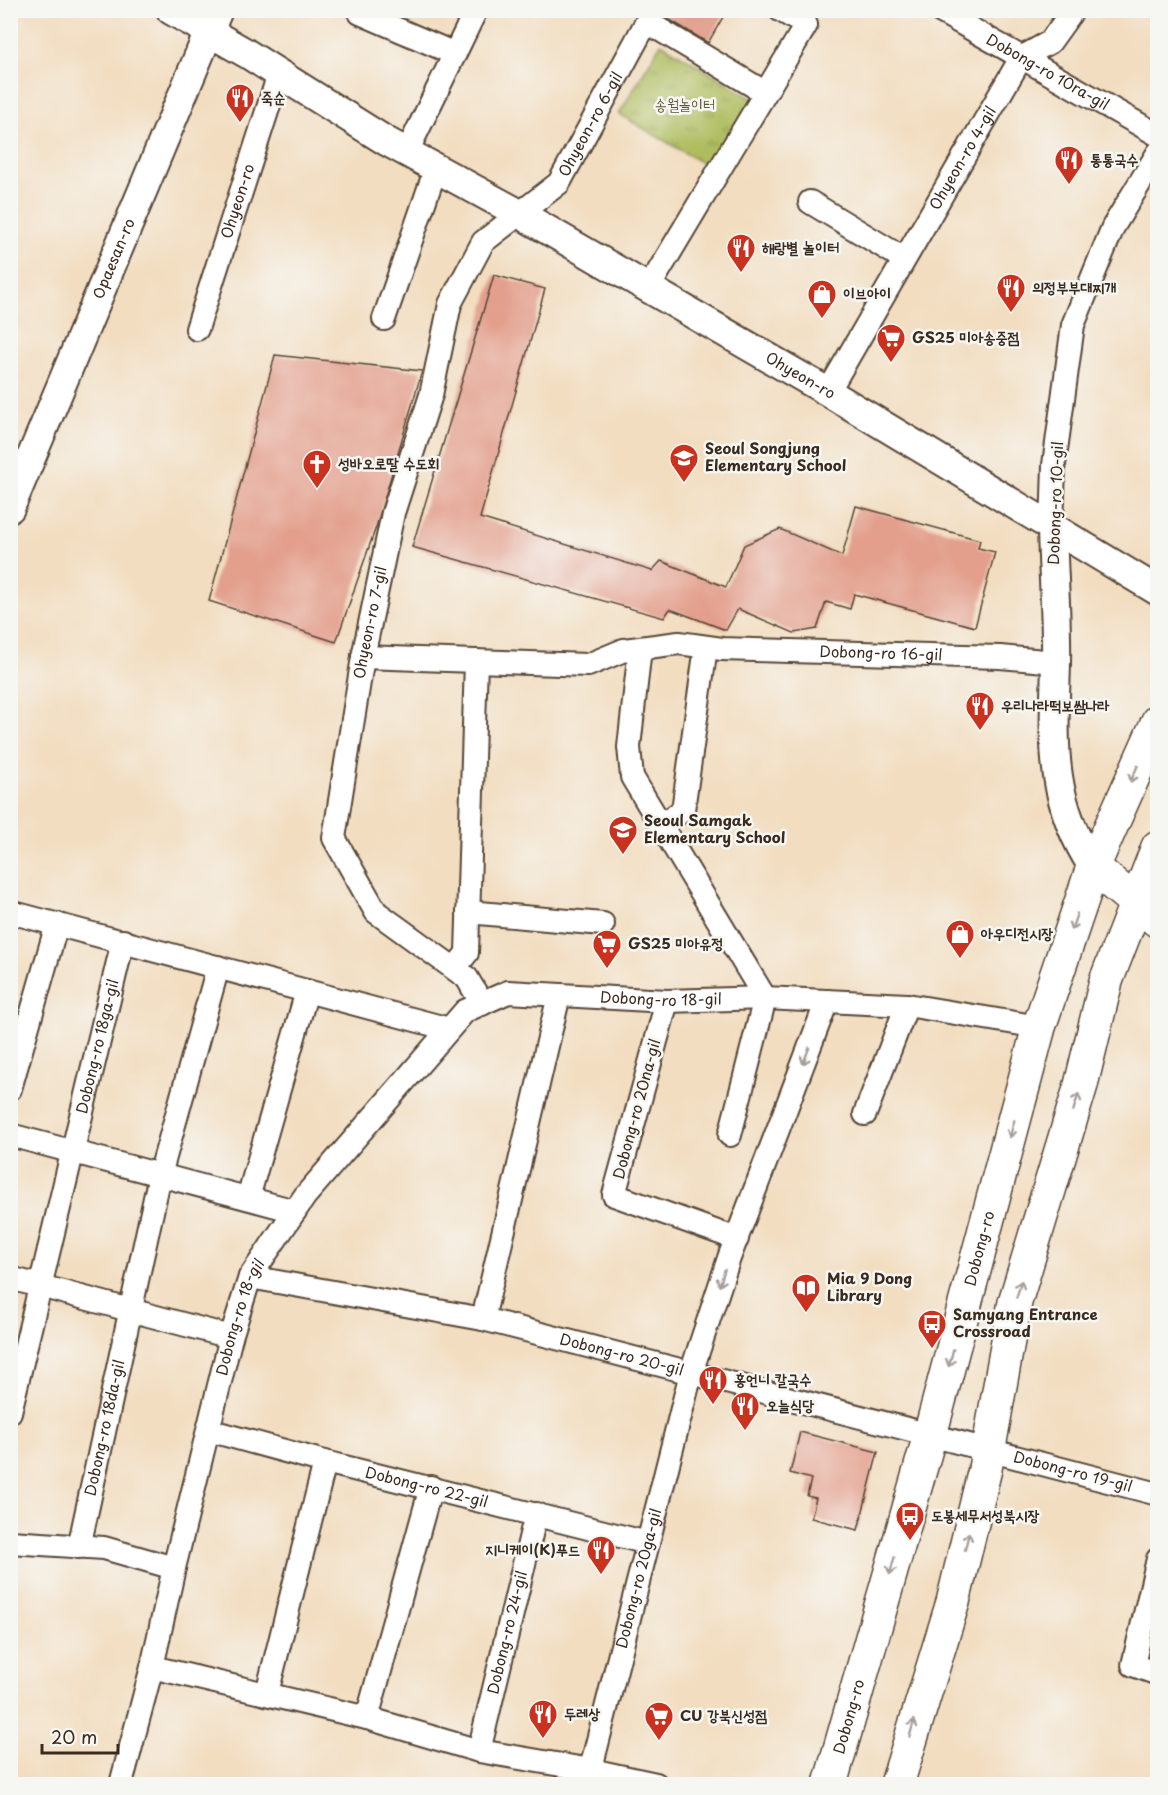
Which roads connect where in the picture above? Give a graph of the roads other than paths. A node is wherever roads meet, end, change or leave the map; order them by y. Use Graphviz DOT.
graph roads {
  1 [pos="171,10"];
  2 [pos="476,10"];
  3 [pos="780,10"];
  4 [pos="1073,10"];
  5 [pos="943,12"];
  6 [pos="360,13"];
  7 [pos="650,16"];
  8 [pos="213,21"];
  9 [pos="455,54"];
  10 [pos="1021,58"];
  11 [pos="279,74"];
  12 [pos="764,92"];
  13 [pos="1158,135"];
  14 [pos="407,152"];
  15 [pos="1158,153"];
  16 [pos="436,168"];
  17 [pos="810,202"];
  18 [pos="520,214"];
  19 [pos="904,259"];
  20 [pos="648,289"];
  21 [pos="384,319"];
  22 [pos="197,329"];
  23 [pos="828,392"];
  24 [pos="10,508"];
  25 [pos="1052,529"];
  26 [pos="1158,591"];
  27 [pos="706,647"];
  28 [pos="640,648"];
  29 [pos="363,657"];
  30 [pos="476,661"];
  31 [pos="1056,662"];
  32 [pos="1158,721"];
  33 [pos="661,826"];
  34 [pos="1158,847"];
  35 [pos="1093,867"];
  36 [pos="10,912"];
  37 [pos="468,912"];
  38 [pos="1146,912"];
  39 [pos="57,924"];
  40 [pos="603,924"];
  41 [pos="123,941"];
  42 [pos="218,967"];
  43 [pos="455,968"];
  44 [pos="307,991"];
  45 [pos="559,995"];
  46 [pos="765,998"];
  47 [pos="667,1001"];
  48 [pos="827,1001"];
  49 [pos="482,1004"];
  50 [pos="907,1005"];
  51 [pos="1039,1027"];
  52 [pos="450,1029"];
  53 [pos="10,1089"];
  54 [pos="865,1114"];
  55 [pos="10,1135"];
  56 [pos="730,1135"];
  57 [pos="72,1151"];
  58 [pos="160,1175"];
  59 [pos="248,1198"];
  60 [pos="295,1211"];
  61 [pos="737,1239"];
  62 [pos="250,1276"];
  63 [pos="10,1278"];
  64 [pos="42,1287"];
  65 [pos="132,1311"];
  66 [pos="483,1319"];
  67 [pos="231,1336"];
  68 [pos="691,1372"];
  69 [pos="10,1412"];
  70 [pos="208,1430"];
  71 [pos="930,1435"];
  72 [pos="987,1451"];
  73 [pos="325,1462"];
  74 [pos="431,1487"];
  75 [pos="1158,1494"];
  76 [pos="536,1514"];
  77 [pos="10,1542"];
  78 [pos="648,1543"];
  79 [pos="80,1548"];
  80 [pos="1158,1559"];
  81 [pos="174,1568"];
  82 [pos="152,1667"];
  83 [pos="1158,1674"];
  84 [pos="267,1693"];
  85 [pos="367,1718"];
  86 [pos="479,1751"];
  87 [pos="589,1777"];
  88 [pos="121,1785"];
  89 [pos="656,1785"];
  90 [pos="830,1785"];
  91 [pos="897,1785"];
  1 -- 8 [label="street, Ohyeon-ro"];
  2 -- 9 [label="street"];
  3 -- 12 [label="street"];
  4 -- 10 [label="street"];
  5 -- 10 [label="street, Dobong-ro 10ra-gil"];
  6 -- 9 [label="street"];
  7 -- 12 [label="street, Ohyeon-ro 6-gil"];
  7 -- 18 [label="street, Ohyeon-ro 6-gil"];
  8 -- 11 [label="street, Ohyeon-ro"];
  8 -- 24 [label="street, Opaesan-ro"];
  9 -- 14 [label="street"];
  10 -- 13 [label="street, Dobong-ro 10ra-gil"];
  10 -- 19 [label="street, Ohyeon-ro 4-gil"];
  11 -- 14 [label="street, Ohyeon-ro"];
  11 -- 22 [label="street, Ohyeon-ro"];
  12 -- 20 [label="street"];
  14 -- 16 [label="street, Ohyeon-ro"];
  15 -- 25 [label="street, Dobong-ro 10-gil"];
  16 -- 18 [label="street, Ohyeon-ro"];
  16 -- 21 [label="street"];
  17 -- 19 [label="street"];
  18 -- 20 [label="street, Ohyeon-ro"];
  18 -- 29 [label="street, Ohyeon-ro 7-gil"];
  19 -- 23 [label="street, Ohyeon-ro 4-gil"];
  20 -- 23 [label="street, Ohyeon-ro"];
  23 -- 25 [label="street, Ohyeon-ro"];
  25 -- 26 [label="street, Ohyeon-ro"];
  25 -- 31 [label="street, Dobong-ro 10-gil"];
  27 -- 28 [label="street, Dobong-ro 16-gil"];
  27 -- 31 [label="street, Dobong-ro 16-gil"];
  27 -- 33 [label="street"];
  28 -- 30 [label="street, Dobong-ro 16-gil"];
  28 -- 33 [label="street"];
  29 -- 30 [label="street, Dobong-ro 16-gil"];
  29 -- 43 [label="street, Ohyeon-ro 7-gil"];
  30 -- 37 [label="street"];
  31 -- 35 [label="street, Dobong-ro 10-gil"];
  32 -- 35 [label="main road, Dobong-ro, one-way"];
  33 -- 46 [label="street"];
  34 -- 38 [label="main road"];
  35 -- 38 [label="main road"];
  35 -- 51 [label="main road, Dobong-ro, one-way"];
  36 -- 39 [label="street"];
  37 -- 40 [label="street"];
  37 -- 43 [label="street"];
  72 -- 38 [label="main road, one-way"];
  39 -- 41 [label="street"];
  39 -- 53 [label="street"];
  41 -- 42 [label="street"];
  41 -- 57 [label="street, Dobong-ro 18ga-gil"];
  42 -- 44 [label="street"];
  42 -- 58 [label="street"];
  43 -- 49 [label="street, Ohyeon-ro 7-gil"];
  44 -- 52 [label="street"];
  44 -- 59 [label="street"];
  45 -- 47 [label="street, Dobong-ro 18-gil"];
  45 -- 49 [label="street, Dobong-ro 18-gil"];
  45 -- 66 [label="street"];
  46 -- 47 [label="street, Dobong-ro 18-gil"];
  46 -- 48 [label="street, Dobong-ro 18-gil"];
  46 -- 56 [label="street"];
  47 -- 61 [label="street, Dobong-ro 20na-gil"];
  48 -- 50 [label="street, Dobong-ro 18-gil"];
  48 -- 61 [label="street, one-way"];
  49 -- 52 [label="street, Dobong-ro 18-gil"];
  50 -- 51 [label="street, Dobong-ro 18-gil"];
  50 -- 54 [label="street"];
  51 -- 71 [label="main road, Dobong-ro, one-way"];
  52 -- 60 [label="street, Dobong-ro 18-gil"];
  55 -- 57 [label="street"];
  57 -- 58 [label="street"];
  57 -- 64 [label="street, Dobong-ro 18ga-gil"];
  58 -- 59 [label="street"];
  58 -- 65 [label="street, Dobong-ro 18da-gil"];
  59 -- 60 [label="street"];
  60 -- 62 [label="street, Dobong-ro 18-gil"];
  61 -- 68 [label="street, one-way"];
  62 -- 66 [label="street, Dobong-ro 20-gil"];
  62 -- 67 [label="street, Dobong-ro 18-gil"];
  63 -- 64 [label="street"];
  64 -- 65 [label="street"];
  64 -- 69 [label="street"];
  65 -- 67 [label="street"];
  65 -- 79 [label="street, Dobong-ro 18da-gil"];
  66 -- 68 [label="street, Dobong-ro 20-gil"];
  67 -- 70 [label="street, Dobong-ro 18-gil"];
  68 -- 71 [label="street, Dobong-ro 20-gil"];
  68 -- 78 [label="street, Dobong-ro 20ga-gil"];
  70 -- 73 [label="street, Dobong-ro 22-gil"];
  70 -- 81 [label="street, Dobong-ro 18-gil"];
  71 -- 72 [label="street, Dobong-ro 20-gil"];
  71 -- 90 [label="main road, Dobong-ro, one-way"];
  72 -- 75 [label="street, Dobong-ro 19-gil"];
  91 -- 72 [label="main road, one-way"];
  73 -- 74 [label="street, Dobong-ro 22-gil"];
  73 -- 84 [label="street"];
  74 -- 76 [label="street, Dobong-ro 22-gil"];
  74 -- 85 [label="street"];
  76 -- 78 [label="street, Dobong-ro 22-gil"];
  76 -- 86 [label="street, Dobong-ro 24-gil"];
  77 -- 79 [label="street"];
  78 -- 87 [label="street, Dobong-ro 20ga-gil"];
  79 -- 81 [label="street"];
  80 -- 83 [label="street"];
  81 -- 82 [label="street, Dobong-ro 18-gil"];
  82 -- 84 [label="street"];
  82 -- 88 [label="street, Dobong-ro 18-gil"];
  84 -- 85 [label="street"];
  85 -- 86 [label="street"];
  86 -- 87 [label="street"];
  87 -- 89 [label="street"];
}
